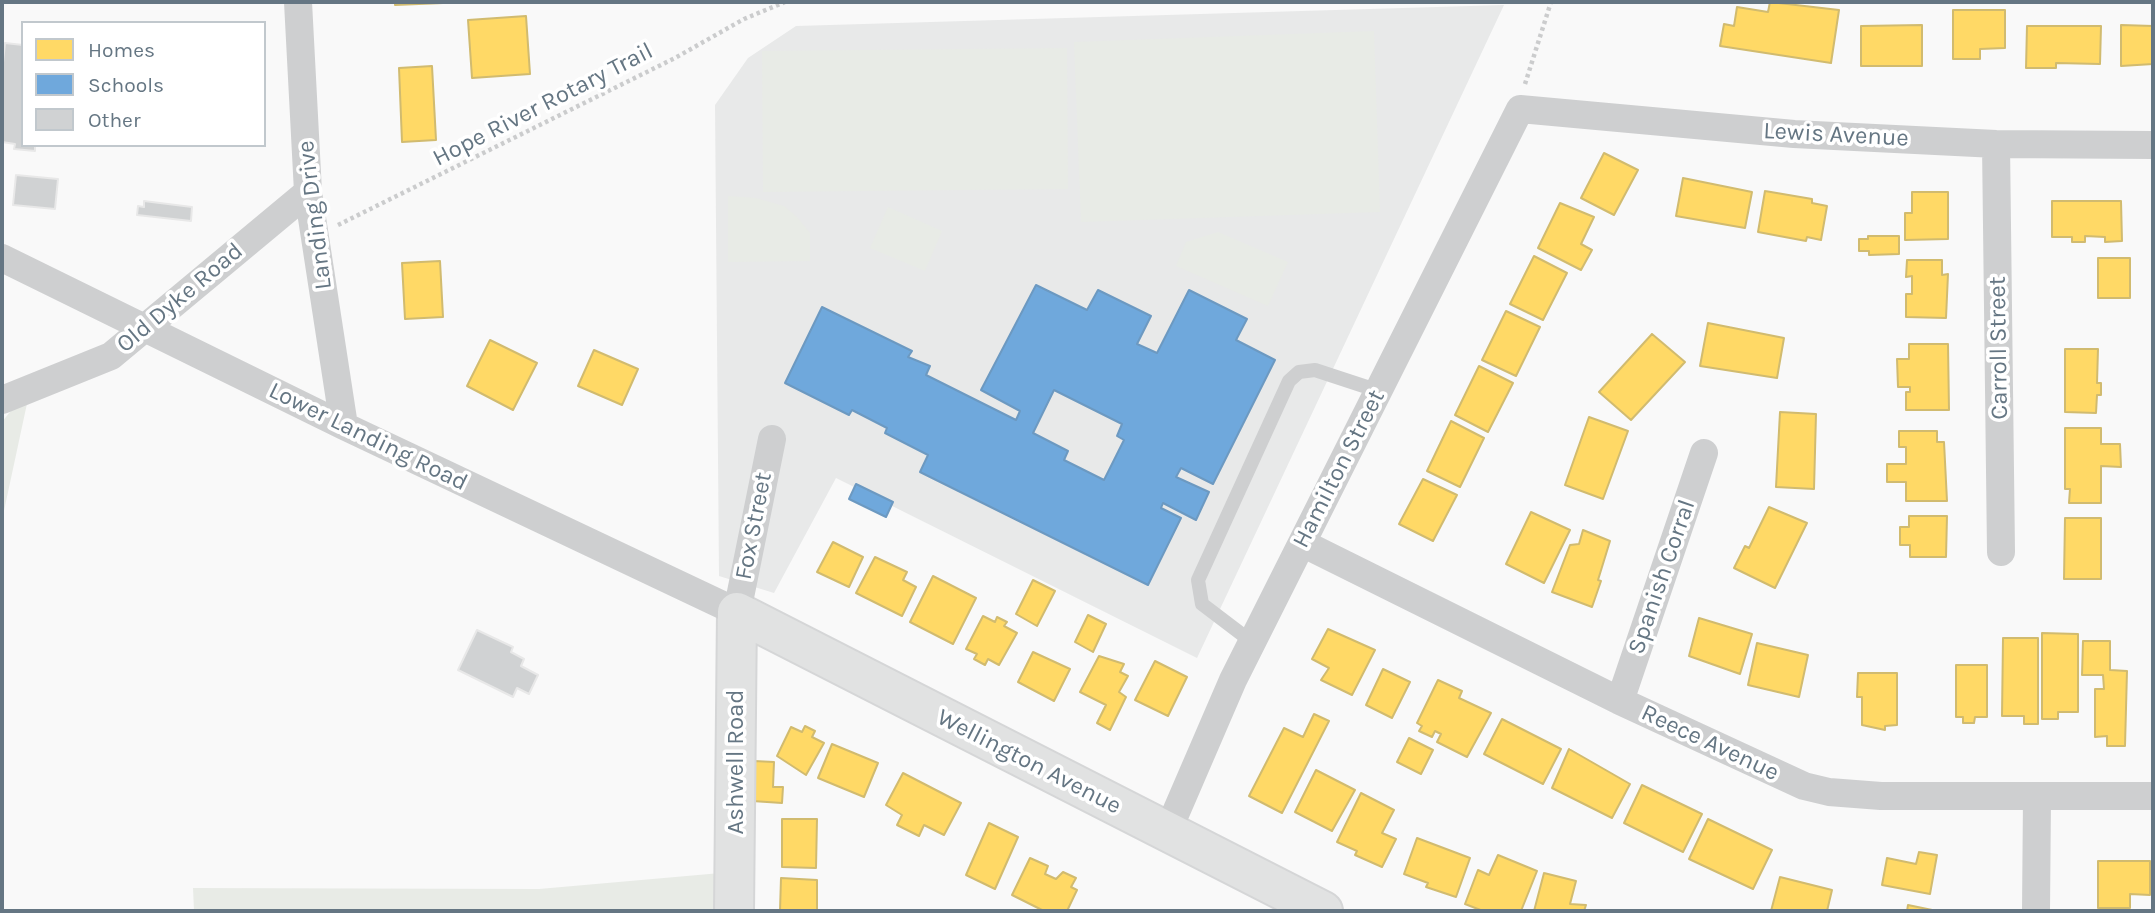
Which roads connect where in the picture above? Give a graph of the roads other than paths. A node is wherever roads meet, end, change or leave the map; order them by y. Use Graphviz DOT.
graph roads {
  1 [pos="298,2"];
  2 [pos="1520,109"];
  3 [pos="1996,144"];
  4 [pos="2153,145"];
  5 [pos="308,192"];
  6 [pos="2,258"];
  7 [pos="144,327"];
  8 [pos="1379,390"];
  9 [pos="2,400"];
  10 [pos="344,426"];
  11 [pos="772,439"];
  12 [pos="1704,453"];
  13 [pos="1302,543"];
  14 [pos="2001,552"];
  15 [pos="737,612"];
  16 [pos="1252,642"];
  17 [pos="1620,701"];
  18 [pos="2153,796"];
  19 [pos="2037,797"];
  20 [pos="1167,833"];
  21 [pos="734,911"];
  22 [pos="1323,911"];
  23 [pos="2036,911"];
  1 -- 5 [label="street, Landing Drive"];
  2 -- 3 [label="street, Lewis Avenue"];
  2 -- 8 [label="street, Hamilton Street"];
  3 -- 4 [label="street, Lewis Avenue"];
  3 -- 14 [label="street, Carroll Street"];
  5 -- 7 [label="street, Old Dyke Road"];
  5 -- 10 [label="street, Landing Drive"];
  6 -- 7 [label="street, Lower Landing Road"];
  7 -- 9 [label="street, Old Dyke Road"];
  7 -- 10 [label="street, Lower Landing Road"];
  8 -- 13 [label="street, Hamilton Street"];
  8 -- 16 [label="lane"];
  10 -- 15 [label="street, Lower Landing Road"];
  11 -- 15 [label="street, Fox Street"];
  12 -- 17 [label="street, Spanish Corral"];
  13 -- 16 [label="street, Hamilton Street"];
  13 -- 17 [label="street, Reece Avenue"];
  15 -- 20 [label="street, Wellington Avenue"];
  15 -- 21 [label="street, Ashwell Road"];
  16 -- 20 [label="street, Hamilton Street"];
  17 -- 19 [label="street, Reece Avenue"];
  18 -- 19 [label="street, Reece Avenue"];
  19 -- 23 [label="street"];
  20 -- 22 [label="street, Wellington Avenue"];
}
